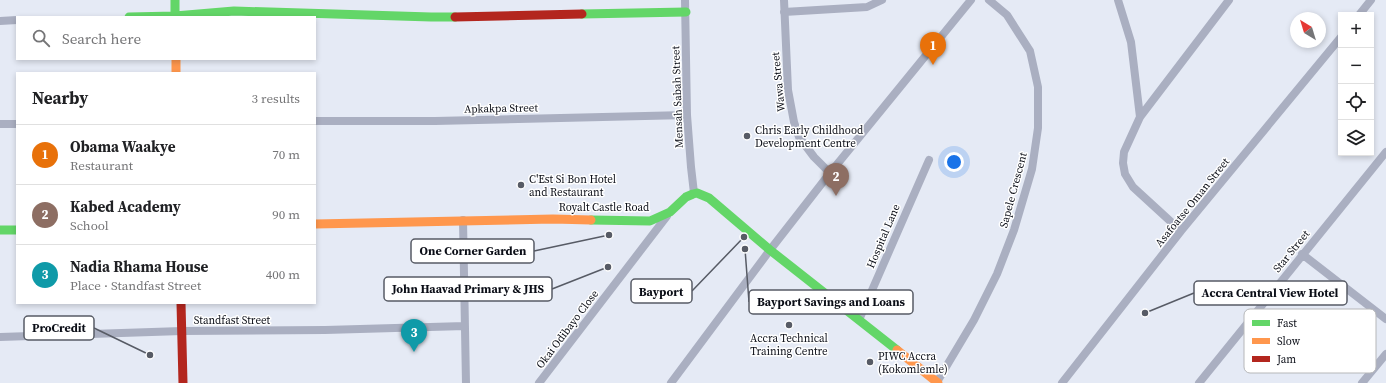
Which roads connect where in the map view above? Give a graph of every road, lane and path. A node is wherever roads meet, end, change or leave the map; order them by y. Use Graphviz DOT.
graph roads {
  1 [pos="175,0"];
  2 [pos="685,0"];
  3 [pos="784,0"];
  4 [pos="882,0"];
  5 [pos="971,0"];
  6 [pos="989,0"];
  7 [pos="1118,0"];
  8 [pos="1229,0"];
  9 [pos="1371,0"];
  10 [pos="686,12"];
  11 [pos="784,12"];
  12 [pos="1361,12"];
  13 [pos="175,16"];
  14 [pos="16,20"];
  15 [pos="0,21"];
  16 [pos="1338,41"];
  17 [pos="176,60"];
  18 [pos="176,72"];
  19 [pos="687,115"];
  20 [pos="1140,117"];
  21 [pos="316,121"];
  22 [pos="0,124"];
  23 [pos="16,124"];
  24 [pos="1386,152"];
  25 [pos="928,160"];
  26 [pos="830,173"];
  27 [pos="694,193"];
  28 [pos="670,212"];
  29 [pos="463,220"];
  30 [pos="316,224"];
  31 [pos="0,230"];
  32 [pos="16,230"];
  33 [pos="1181,231"];
  34 [pos="770,250"];
  35 [pos="1302,254"];
  36 [pos="181,304"];
  37 [pos="1258,309"];
  38 [pos="1373,309"];
  39 [pos="1376,311"];
  40 [pos="1386,319"];
  41 [pos="859,320"];
  42 [pos="465,326"];
  43 [pos="1244,327"];
  44 [pos="182,331"];
  45 [pos="0,337"];
  46 [pos="1386,354"];
  47 [pos="1376,366"];
  48 [pos="1370,373"];
  49 [pos="937,382"];
  50 [pos="183,383"];
  51 [pos="466,383"];
  52 [pos="539,383"];
  53 [pos="671,383"];
  54 [pos="1062,383"];
  55 [pos="1199,383"];
  56 [pos="1362,383"];
  1 -- 13 [label="street"];
  2 -- 10 [label="street, Mensah Sabah Street"];
  3 -- 11 [label="street, Wawa Street"];
  4 -- 11 [label="street"];
  5 -- 26 [label="street"];
  6 -- 49 [label="street, Sapele Crescent"];
  7 -- 20 [label="street"];
  8 -- 20 [label="street"];
  9 -- 12 [label="street"];
  10 -- 13 [label="street"];
  10 -- 19 [label="street, Mensah Sabah Street"];
  11 -- 26 [label="street, Wawa Street"];
  14 -- 15 [label="street"];
  16 -- 33 [label="street, Asafoatse Oman Street"];
  17 -- 18 [label="street"];
  19 -- 21 [label="street, Apkakpa Street"];
  19 -- 27 [label="street, Mensah Sabah Street"];
  20 -- 33 [label="street"];
  22 -- 23 [label="street"];
  24 -- 35 [label="street, Star Street"];
  25 -- 41 [label="street, Hospital Lane"];
  26 -- 34 [label="street"];
  27 -- 28 [label="street, Royalt Castle Road"];
  27 -- 34 [label="street"];
  28 -- 29 [label="street, Royalt Castle Road"];
  28 -- 52 [label="street, Okai Odibayo Close"];
  29 -- 30 [label="street, Royalt Castle Road"];
  29 -- 42 [label="street"];
  31 -- 32 [label="street"];
  33 -- 54 [label="street, Asafoatse Oman Street"];
  34 -- 41 [label="street"];
  34 -- 53 [label="street"];
  35 -- 37 [label="street, Star Street"];
  35 -- 38 [label="street"];
  36 -- 44 [label="street"];
  39 -- 40 [label="street"];
  41 -- 49 [label="street"];
  42 -- 44 [label="street, Standfast Street"];
  42 -- 51 [label="street"];
  43 -- 55 [label="street, Star Street"];
  44 -- 45 [label="street, Standfast Street"];
  44 -- 50 [label="street"];
  46 -- 47 [label="street"];
  48 -- 56 [label="street"];
}
